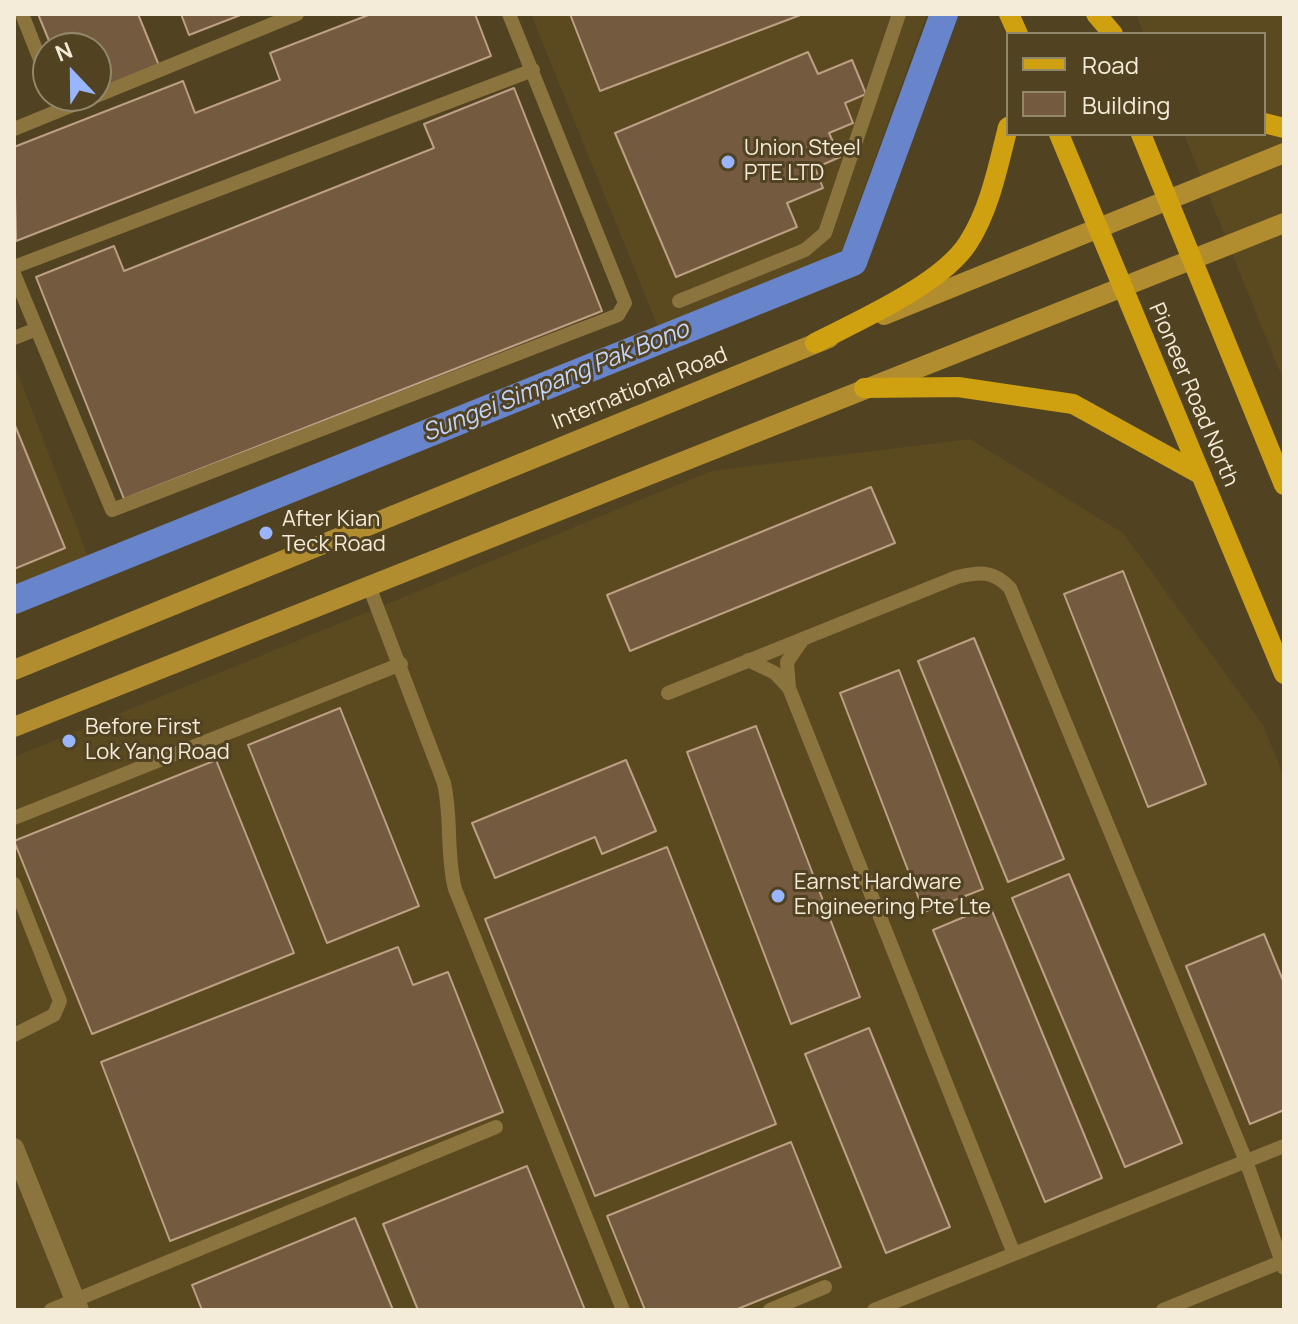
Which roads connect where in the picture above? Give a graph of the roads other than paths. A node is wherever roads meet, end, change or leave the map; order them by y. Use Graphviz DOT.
graph roads {
  1 [pos="22,14"];
  2 [pos="297,14"];
  3 [pos="509,14"];
  4 [pos="899,14"];
  5 [pos="1093,14"];
  6 [pos="1111,32"];
  7 [pos="32,39"];
  8 [pos="533,70"];
  9 [pos="112,89"];
  10 [pos="42,112"];
  11 [pos="14,129"];
  12 [pos="1006,135"];
  13 [pos="1060,136"];
  14 [pos="1142,136"];
  15 [pos="1284,153"];
  16 [pos="1168,200"];
  17 [pos="1284,223"];
  18 [pos="1098,229"];
  19 [pos="1193,260"];
  20 [pos="14,267"];
  21 [pos="14,274"];
  22 [pos="1123,289"];
  23 [pos="679,301"];
  24 [pos="34,330"];
  25 [pos="14,338"];
  26 [pos="815,343"];
  27 [pos="864,388"];
  28 [pos="1198,473"];
  29 [pos="1284,485"];
  30 [pos="369,586"];
  31 [pos="805,637"];
  32 [pos="748,660"];
  33 [pos="401,664"];
  34 [pos="14,670"];
  35 [pos="1284,674"];
  36 [pos="789,688"];
  37 [pos="668,693"];
  38 [pos="14,727"];
  39 [pos="14,818"];
  40 [pos="14,884"];
  41 [pos="14,1035"];
  42 [pos="496,1127"];
  43 [pos="1284,1146"];
  44 [pos="14,1148"];
  45 [pos="1246,1161"];
  46 [pos="1014,1254"];
  47 [pos="1283,1265"];
  48 [pos="825,1287"];
  49 [pos="77,1305"];
  50 [pos="51,1310"];
  51 [pos="623,1310"];
  52 [pos="770,1310"];
  53 [pos="874,1310"];
  54 [pos="1163,1310"];
  1 -- 7 [label="lane"];
  2 -- 9 [label="lane"];
  3 -- 8 [label="lane"];
  4 -- 23 [label="lane"];
  5 -- 6 [label="main road"];
  8 -- 20 [label="lane"];
  8 -- 24 [label="lane"];
  10 -- 11 [label="lane"];
  12 -- 26 [label="main road"];
  13 -- 18 [label="main road, Pioneer Road North"];
  14 -- 16 [label="main road"];
  15 -- 16 [label="main road, International Road"];
  16 -- 18 [label="main road, International Road"];
  16 -- 19 [label="main road"];
  17 -- 19 [label="main road"];
  18 -- 22 [label="main road, Pioneer Road North"];
  18 -- 26 [label="main road, International Road"];
  19 -- 22 [label="main road"];
  19 -- 29 [label="main road"];
  21 -- 24 [label="lane"];
  22 -- 27 [label="main road"];
  22 -- 28 [label="main road, Pioneer Road North"];
  24 -- 25 [label="lane"];
  26 -- 34 [label="main road, International Road"];
  27 -- 28 [label="main road"];
  27 -- 30 [label="main road"];
  28 -- 35 [label="main road, Pioneer Road North"];
  30 -- 33 [label="lane"];
  30 -- 38 [label="main road"];
  31 -- 32 [label="lane"];
  31 -- 36 [label="lane"];
  31 -- 45 [label="lane"];
  32 -- 36 [label="lane"];
  32 -- 37 [label="lane"];
  33 -- 39 [label="lane"];
  33 -- 51 [label="lane"];
  36 -- 46 [label="lane"];
  40 -- 41 [label="lane"];
  42 -- 49 [label="lane"];
  43 -- 45 [label="lane"];
  44 -- 49 [label="street"];
  45 -- 46 [label="lane"];
  45 -- 47 [label="lane"];
  46 -- 53 [label="lane"];
  47 -- 54 [label="lane"];
  48 -- 52 [label="lane"];
  49 -- 50 [label="lane"];
}
